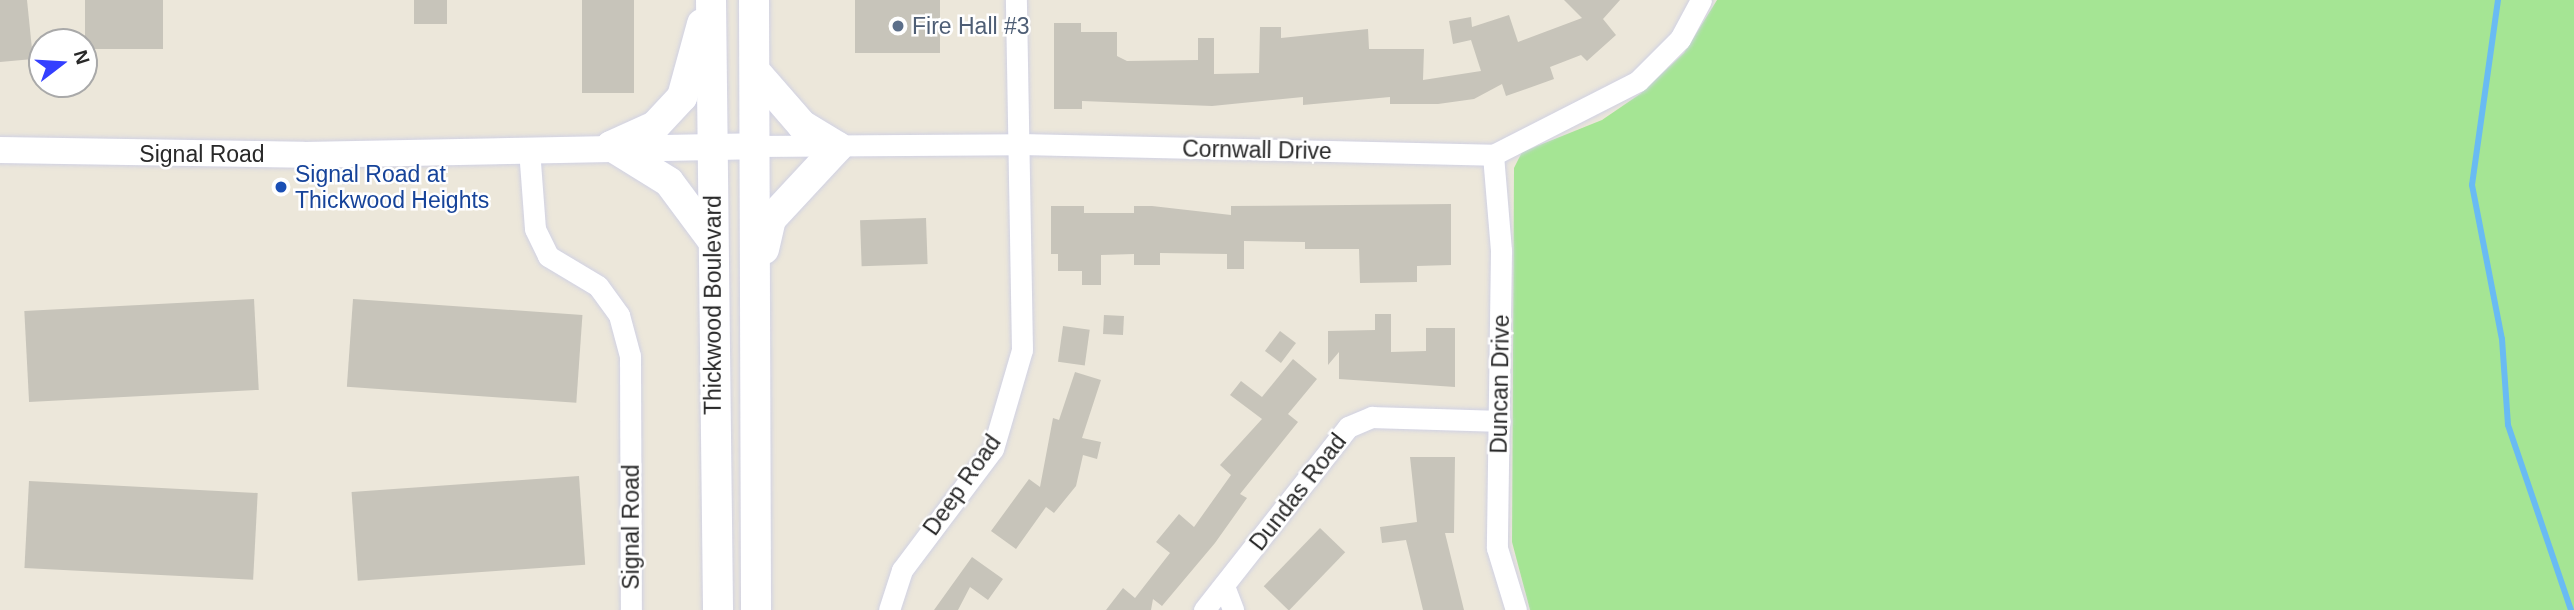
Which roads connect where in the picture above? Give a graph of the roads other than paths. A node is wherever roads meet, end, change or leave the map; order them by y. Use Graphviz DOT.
graph roads {
  1 [pos="710,0"];
  2 [pos="754,0"];
  3 [pos="1016,0"];
  4 [pos="1701,0"];
  5 [pos="755,71"];
  6 [pos="1020,144"];
  7 [pos="611,146"];
  8 [pos="754,146"];
  9 [pos="713,147"];
  10 [pos="838,147"];
  11 [pos="529,149"];
  12 [pos="0,150"];
  13 [pos="1493,155"];
  14 [pos="712,240"];
  15 [pos="755,284"];
  16 [pos="1500,421"];
  17 [pos="1224,586"];
  18 [pos="631,610"];
  19 [pos="718,610"];
  20 [pos="756,610"];
  21 [pos="889,610"];
  22 [pos="1204,610"];
  23 [pos="1233,610"];
  24 [pos="1516,610"];
  1 -- 7 [label="main road"];
  1 -- 9 [label="main road, Thickwood Boulevard"];
  2 -- 5 [label="main road, Thickwood Boulevard"];
  3 -- 6 [label="street, Deep Road"];
  4 -- 13 [label="street, Cornwall Drive"];
  5 -- 8 [label="main road, Thickwood Boulevard"];
  5 -- 10 [label="main road"];
  6 -- 10 [label="street, Cornwall Drive"];
  6 -- 13 [label="street, Cornwall Drive"];
  6 -- 21 [label="street, Deep Road"];
  7 -- 9 [label="street, Signal Road"];
  7 -- 11 [label="street, Signal Road"];
  7 -- 14 [label="main road"];
  8 -- 9 [label="street, Signal Road"];
  8 -- 10 [label="street, Cornwall Drive"];
  8 -- 15 [label="main road, Thickwood Boulevard"];
  9 -- 14 [label="main road, Thickwood Boulevard"];
  10 -- 15 [label="main road"];
  11 -- 12 [label="street, Signal Road"];
  11 -- 18 [label="street, Signal Road"];
  13 -- 16 [label="street, Duncan Drive"];
  14 -- 19 [label="main road, Thickwood Boulevard"];
  15 -- 20 [label="main road, Thickwood Boulevard"];
  16 -- 17 [label="street, Dundas Road"];
  16 -- 24 [label="street, Duncan Drive"];
  17 -- 22 [label="street, Dundas Road"];
  17 -- 23 [label="street"];
}
